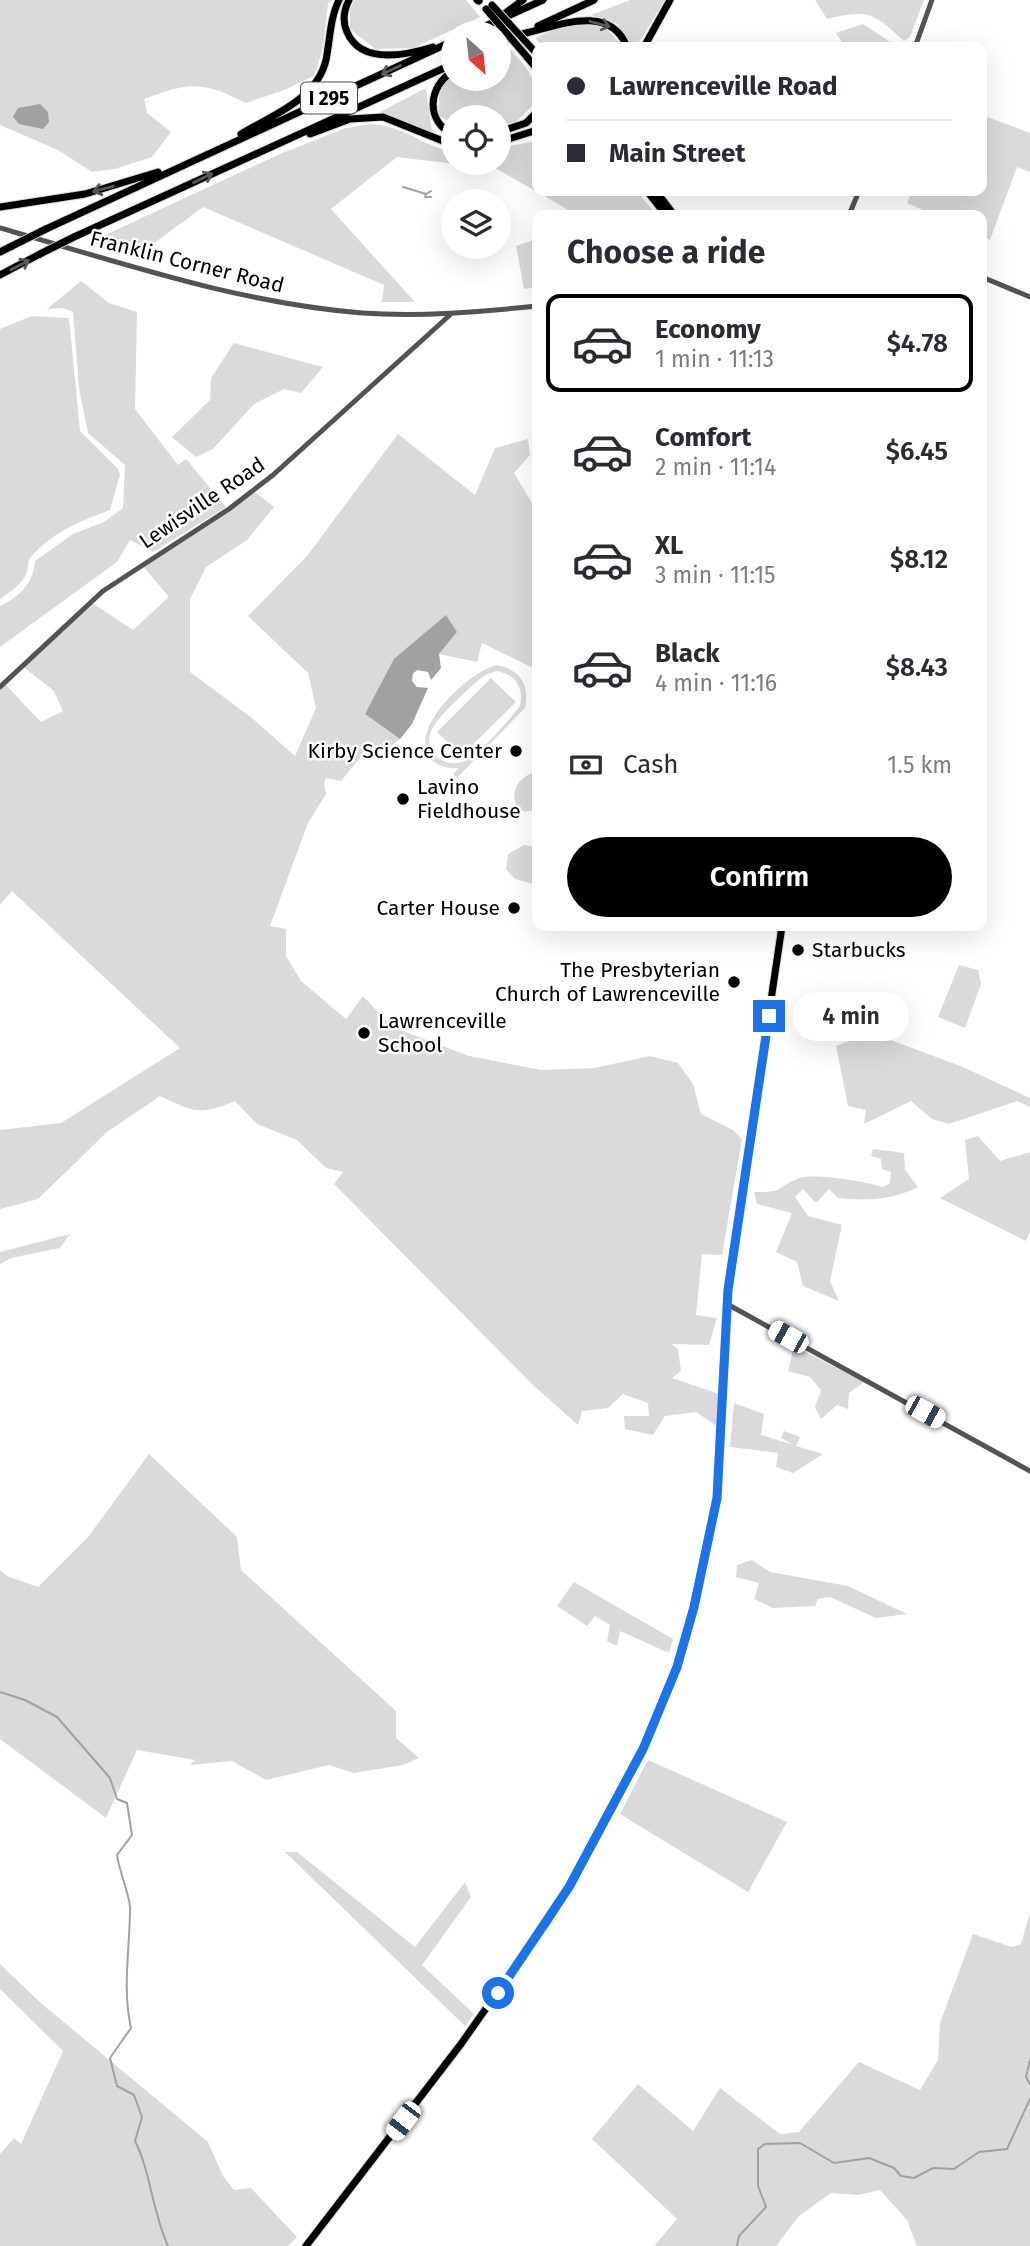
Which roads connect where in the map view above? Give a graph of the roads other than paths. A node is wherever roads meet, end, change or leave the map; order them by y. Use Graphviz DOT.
graph roads {
  1 [pos="339,0"];
  2 [pos="349,0"];
  3 [pos="523,0"];
  4 [pos="543,0"];
  5 [pos="594,0"];
  6 [pos="670,0"];
  7 [pos="932,0"];
  8 [pos="494,21"];
  9 [pos="497,21"];
  10 [pos="516,36"];
  11 [pos="511,38"];
  12 [pos="624,42"];
  13 [pos="647,42"];
  14 [pos="917,42"];
  15 [pos="441,43"];
  16 [pos="441,46"];
  17 [pos="532,49"];
  18 [pos="532,64"];
  19 [pos="441,69"];
  20 [pos="441,83"];
  21 [pos="532,117"];
  22 [pos="441,126"];
  23 [pos="511,128"];
  24 [pos="532,132"];
  25 [pos="511,138"];
  26 [pos="441,140"];
  27 [pos="205,155"];
  28 [pos="191,161"];
  29 [pos="231,165"];
  30 [pos="651,196"];
  31 [pos="0,206"];
  32 [pos="662,210"];
  33 [pos="0,228"];
  34 [pos="0,252"];
  35 [pos="0,275"];
  36 [pos="987,279"];
  37 [pos="1030,298"];
  38 [pos="532,306"];
  39 [pos="451,314"];
  40 [pos="0,687"];
  41 [pos="781,931"];
  42 [pos="727,1304"];
  43 [pos="1030,1471"];
  44 [pos="306,2246"];
  1 -- 27 [label="highway"];
  2 -- 15 [label="highway"];
  3 -- 8 [label="highway"];
  4 -- 9 [label="highway"];
  5 -- 10 [label="highway"];
  6 -- 13 [label="highway"];
  7 -- 14 [label="street"];
  10 -- 11 [label="highway"];
  10 -- 12 [label="highway, one-way"];
  16 -- 27 [label="highway, I 295, one-way"];
  17 -- 18 [label="highway, bridge"];
  19 -- 29 [label="highway, I 295"];
  20 -- 22 [label="highway"];
  21 -- 23 [label="highway"];
  24 -- 25 [label="highway"];
  26 -- 29 [label="highway"];
  27 -- 28 [label="highway, I 295"];
  28 -- 31 [label="highway, one-way"];
  28 -- 34 [label="highway, I 295, bridge"];
  35 -- 29 [label="highway, I 295, one-way, bridge"];
  30 -- 32 [label="highway"];
  33 -- 39 [label="street, Franklin Corner Road"];
  36 -- 37 [label="street"];
  38 -- 39 [label="street, Franklin Corner Road"];
  39 -- 40 [label="street, Lewisville Road"];
  41 -- 42 [label="highway"];
  42 -- 43 [label="street"];
  42 -- 44 [label="highway"];
}
